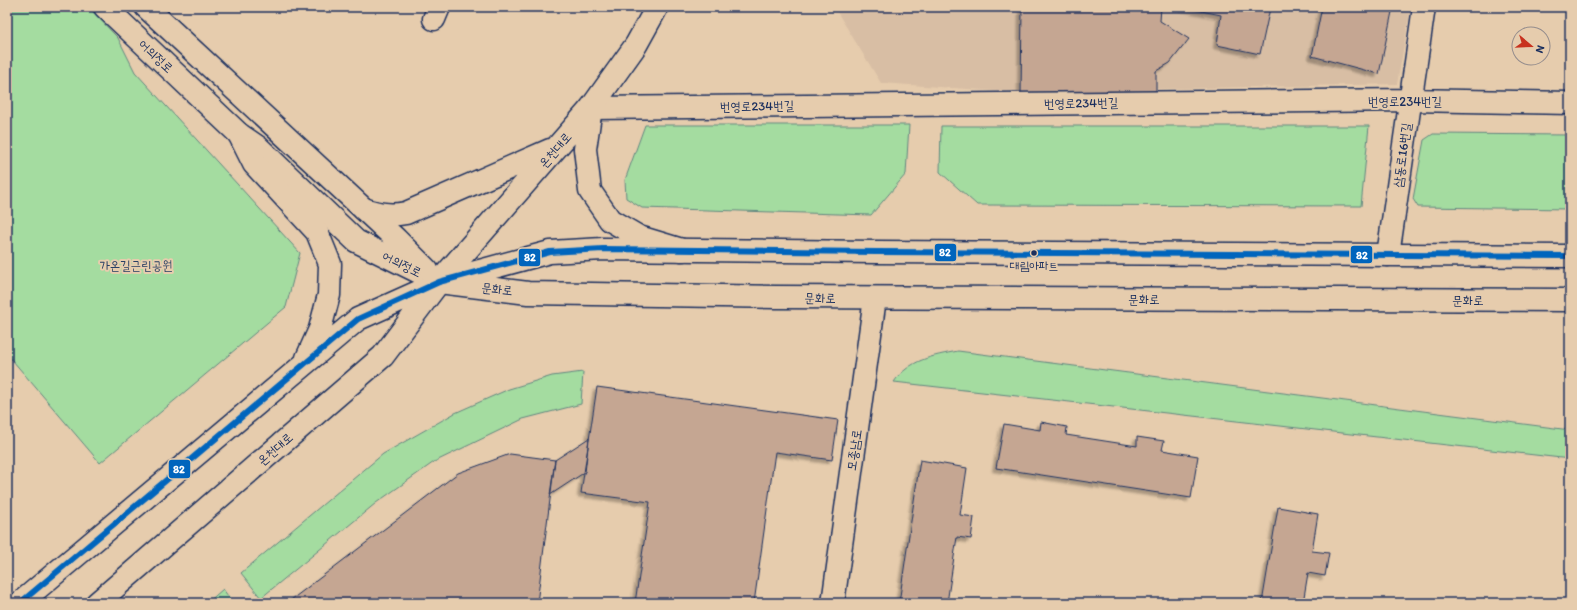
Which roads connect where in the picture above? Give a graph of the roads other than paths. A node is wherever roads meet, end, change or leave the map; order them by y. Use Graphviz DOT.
graph roads {
  1 [pos="105,7"];
  2 [pos="657,7"];
  3 [pos="1424,7"];
  4 [pos="147,8"];
  5 [pos="1410,100"];
  6 [pos="1570,103"];
  7 [pos="591,108"];
  8 [pos="239,134"];
  9 [pos="557,148"];
  10 [pos="364,210"];
  11 [pos="682,250"];
  12 [pos="1388,255"];
  13 [pos="1570,256"];
  14 [pos="439,282"];
  15 [pos="875,298"];
  16 [pos="1570,300"];
  17 [pos="304,364"];
  18 [pos="20,603"];
  19 [pos="97,603"];
  20 [pos="833,603"];
  1 -- 8 [label="main road, 어의정로"];
  2 -- 7 [label="main road, 온천대로"];
  3 -- 5 [label="main road, 삼동로16번길"];
  4 -- 10 [label="main road, 어의정로"];
  5 -- 6 [label="main road, 번영로234번길"];
  5 -- 7 [label="main road, 번영로234번길"];
  5 -- 12 [label="main road, 삼동로16번길"];
  7 -- 9 [label="main road, 온천대로"];
  7 -- 11 [label="main road"];
  8 -- 14 [label="main road, 어의정로"];
  8 -- 17 [label="main road"];
  9 -- 10 [label="main road"];
  9 -- 14 [label="main road, 온천대로"];
  10 -- 14 [label="main road, 어의정로"];
  11 -- 12 [label="main road, 문화로"];
  11 -- 14 [label="main road, 문화로"];
  12 -- 13 [label="main road, 문화로"];
  14 -- 15 [label="main road, 문화로"];
  14 -- 17 [label="main road, 온천대로"];
  14 -- 19 [label="main road, 온천대로"];
  15 -- 16 [label="main road, 문화로"];
  15 -- 20 [label="main road, 모종남로"];
  17 -- 18 [label="main road, 온천대로"];
}
